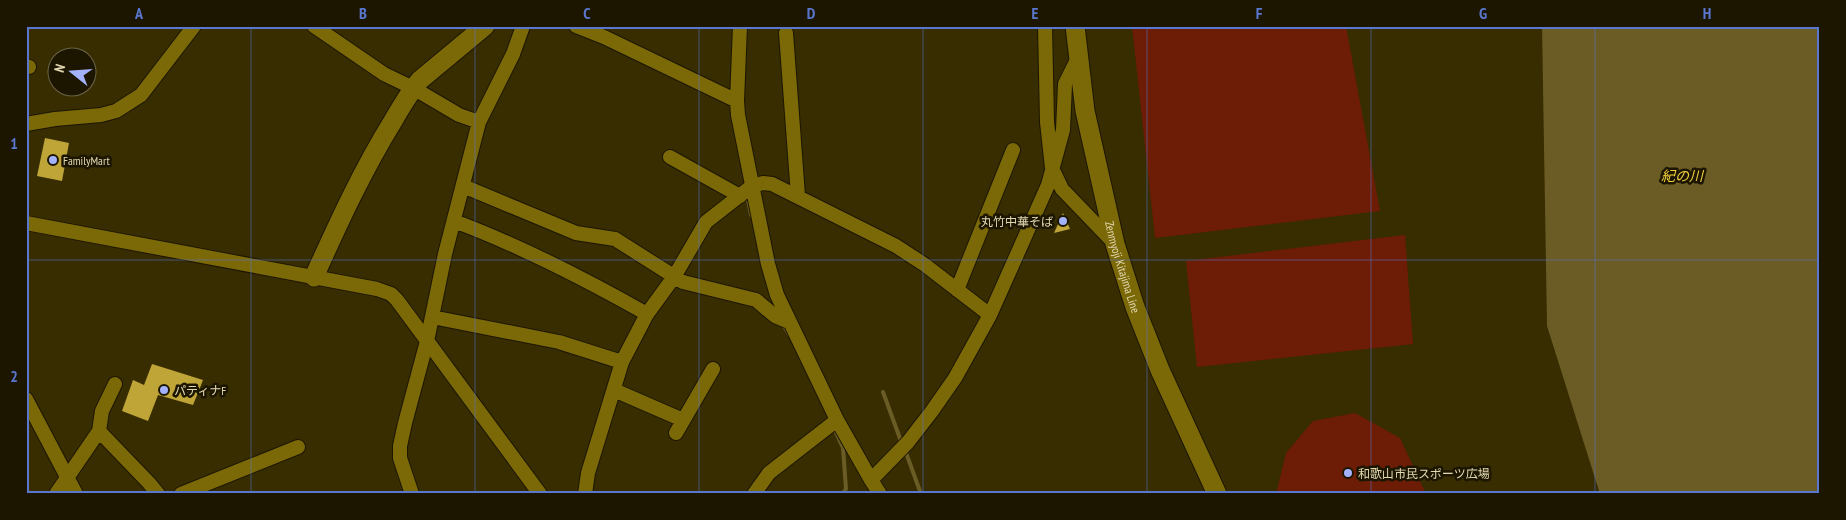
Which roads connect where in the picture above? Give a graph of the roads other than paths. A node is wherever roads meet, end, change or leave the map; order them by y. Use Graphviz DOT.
graph roads {
  1 [pos="194,26"];
  2 [pos="314,26"];
  3 [pos="485,26"];
  4 [pos="523,26"];
  5 [pos="576,26"];
  6 [pos="740,26"];
  7 [pos="1045,26"];
  8 [pos="1075,26"];
  9 [pos="786,33"];
  10 [pos="1078,56"];
  11 [pos="413,88"];
  12 [pos="737,101"];
  13 [pos="479,122"];
  14 [pos="26,124"];
  15 [pos="1013,150"];
  16 [pos="670,157"];
  17 [pos="1052,168"];
  18 [pos="463,186"];
  19 [pos="746,191"];
  20 [pos="798,196"];
  21 [pos="454,221"];
  22 [pos="26,223"];
  23 [pos="1115,244"];
  24 [pos="314,276"];
  25 [pos="674,277"];
  26 [pos="957,290"];
  27 [pos="647,314"];
  28 [pos="990,315"];
  29 [pos="432,317"];
  30 [pos="783,319"];
  31 [pos="428,342"];
  32 [pos="622,362"];
  33 [pos="713,369"];
  34 [pos="115,384"];
  35 [pos="614,390"];
  36 [pos="26,399"];
  37 [pos="833,422"];
  38 [pos="99,431"];
  39 [pos="298,447"];
  40 [pos="68,478"];
  41 [pos="871,480"];
  42 [pos="410,493"];
  43 [pos="56,494"];
  44 [pos="76,494"];
  45 [pos="158,494"];
  46 [pos="181,494"];
  47 [pos="540,494"];
  48 [pos="585,494"];
  49 [pos="754,494"];
  50 [pos="880,494"];
  51 [pos="1217,494"];
  1 -- 14 [label="street"];
  2 -- 11 [label="street"];
  3 -- 11 [label="main road"];
  4 -- 13 [label="street"];
  5 -- 12 [label="street"];
  6 -- 12 [label="street"];
  7 -- 17 [label="street"];
  8 -- 10 [label="main road, Zenmyoji Kitajima Line"];
  9 -- 20 [label="street"];
  10 -- 17 [label="street"];
  10 -- 23 [label="main road, Zenmyoji Kitajima Line"];
  11 -- 13 [label="street"];
  11 -- 24 [label="main road"];
  12 -- 19 [label="street"];
  13 -- 18 [label="street"];
  15 -- 26 [label="street"];
  16 -- 19 [label="street"];
  17 -- 23 [label="street"];
  17 -- 28 [label="street"];
  18 -- 21 [label="street"];
  18 -- 25 [label="street"];
  19 -- 20 [label="street"];
  19 -- 25 [label="street"];
  19 -- 30 [label="street"];
  20 -- 26 [label="street"];
  21 -- 27 [label="street"];
  21 -- 29 [label="street"];
  22 -- 24 [label="street"];
  23 -- 51 [label="main road, Zenmyoji Kitajima Line"];
  24 -- 31 [label="street"];
  25 -- 27 [label="street"];
  25 -- 30 [label="street"];
  26 -- 28 [label="street"];
  27 -- 32 [label="street"];
  28 -- 41 [label="street"];
  29 -- 31 [label="street"];
  29 -- 32 [label="street"];
  30 -- 37 [label="street"];
  31 -- 42 [label="street"];
  31 -- 47 [label="street"];
  32 -- 35 [label="street"];
  33 -- 35 [label="street"];
  34 -- 38 [label="street"];
  35 -- 48 [label="street"];
  36 -- 40 [label="street"];
  37 -- 41 [label="street"];
  37 -- 49 [label="street"];
  38 -- 40 [label="street"];
  38 -- 45 [label="street"];
  39 -- 46 [label="street"];
  40 -- 43 [label="street"];
  40 -- 44 [label="street"];
  41 -- 50 [label="street"];
}
